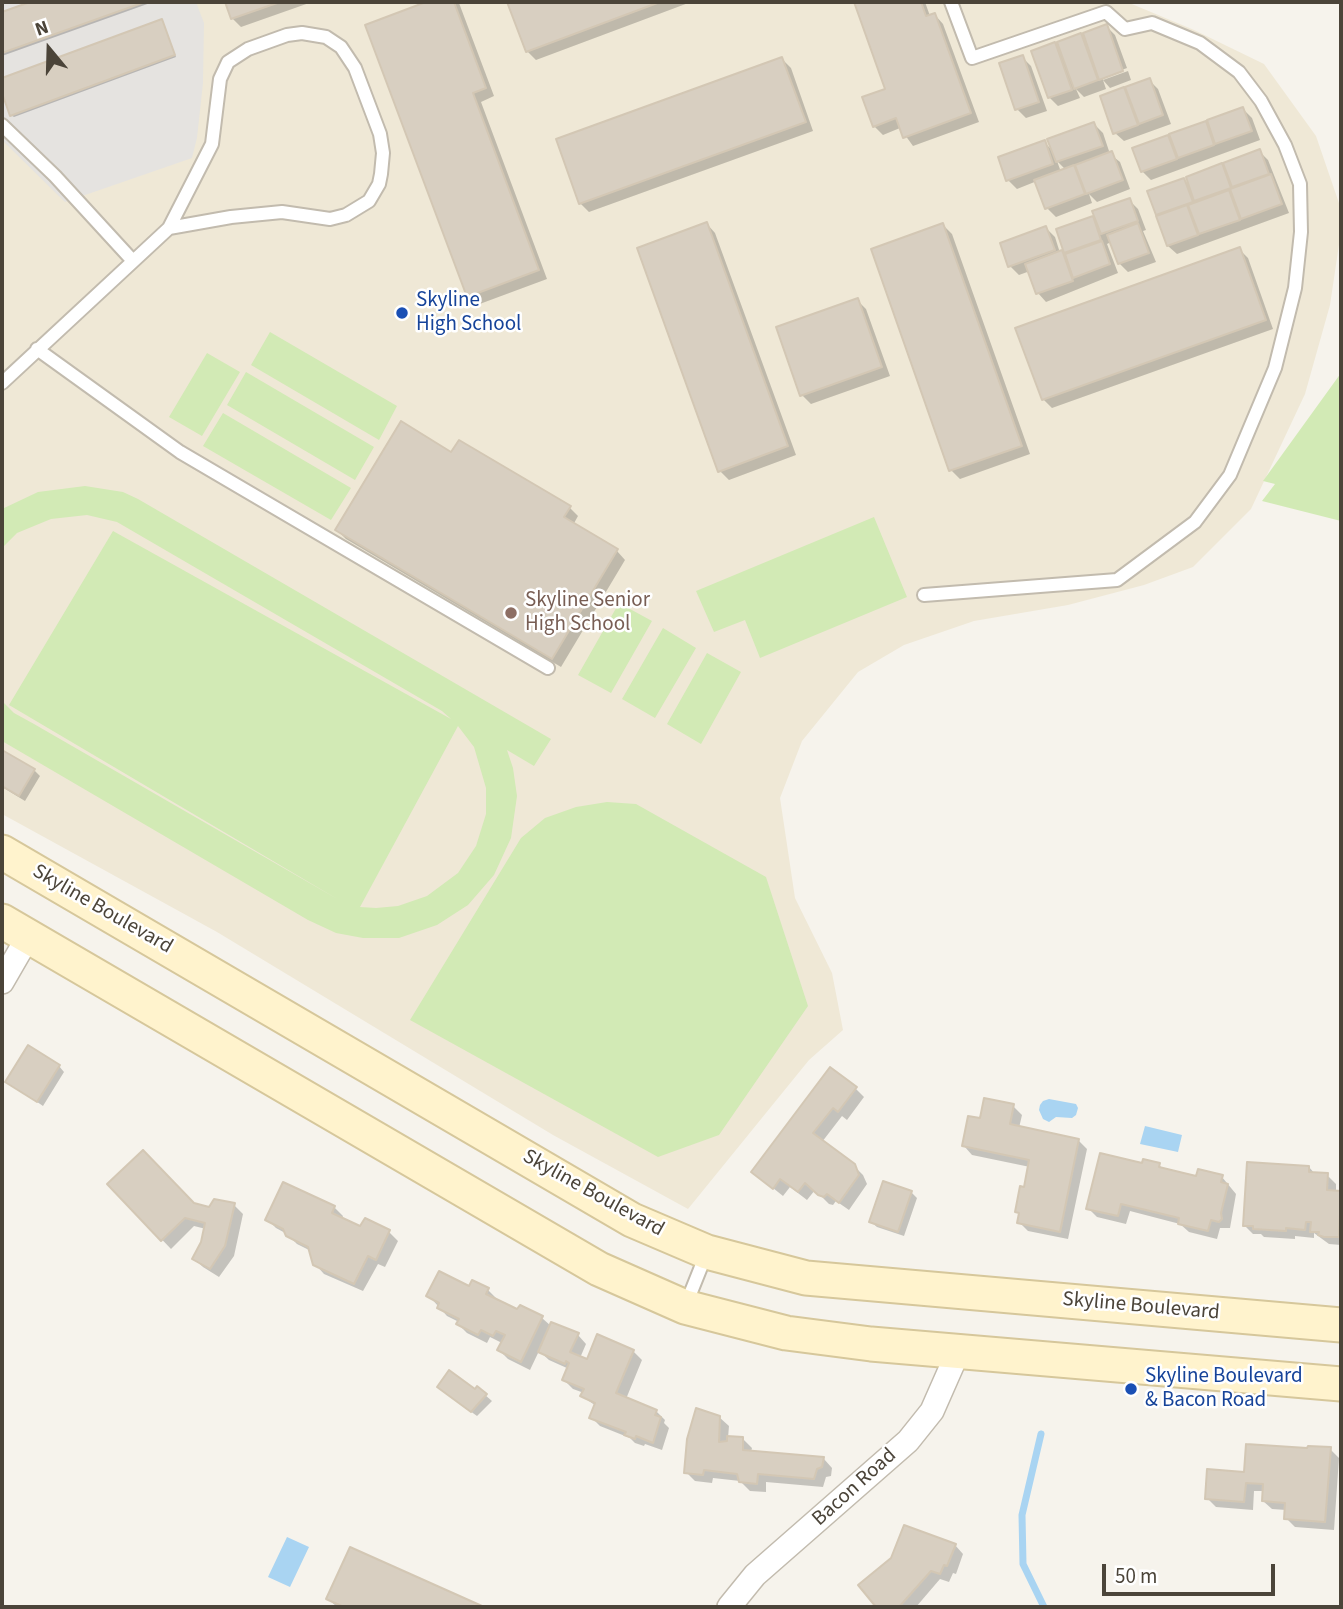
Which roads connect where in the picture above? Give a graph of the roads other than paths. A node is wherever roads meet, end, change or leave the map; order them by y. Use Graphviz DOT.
graph roads {
  1 [pos="951,2"];
  2 [pos="2,125"];
  3 [pos="169,228"];
  4 [pos="133,261"];
  5 [pos="37,349"];
  6 [pos="2,383"];
  7 [pos="924,594"];
  8 [pos="548,668"];
  9 [pos="2,852"];
  10 [pos="15,929"];
  11 [pos="2,982"];
  12 [pos="707,1252"];
  13 [pos="685,1307"];
  14 [pos="1341,1325"];
  15 [pos="958,1352"];
  16 [pos="1341,1384"];
  17 [pos="729,1607"];
  1 -- 7 [label="lane"];
  2 -- 4 [label="lane"];
  3 -- 3 [label="lane"];
  3 -- 4 [label="lane"];
  4 -- 5 [label="lane"];
  5 -- 6 [label="lane"];
  5 -- 8 [label="lane"];
  9 -- 12 [label="main road, Skyline Boulevard"];
  10 -- 11 [label="street"];
  10 -- 13 [label="main road"];
  12 -- 13 [label="lane"];
  12 -- 14 [label="main road, Skyline Boulevard"];
  13 -- 15 [label="main road"];
  15 -- 16 [label="main road"];
  15 -- 17 [label="street, Bacon Road"];
}
